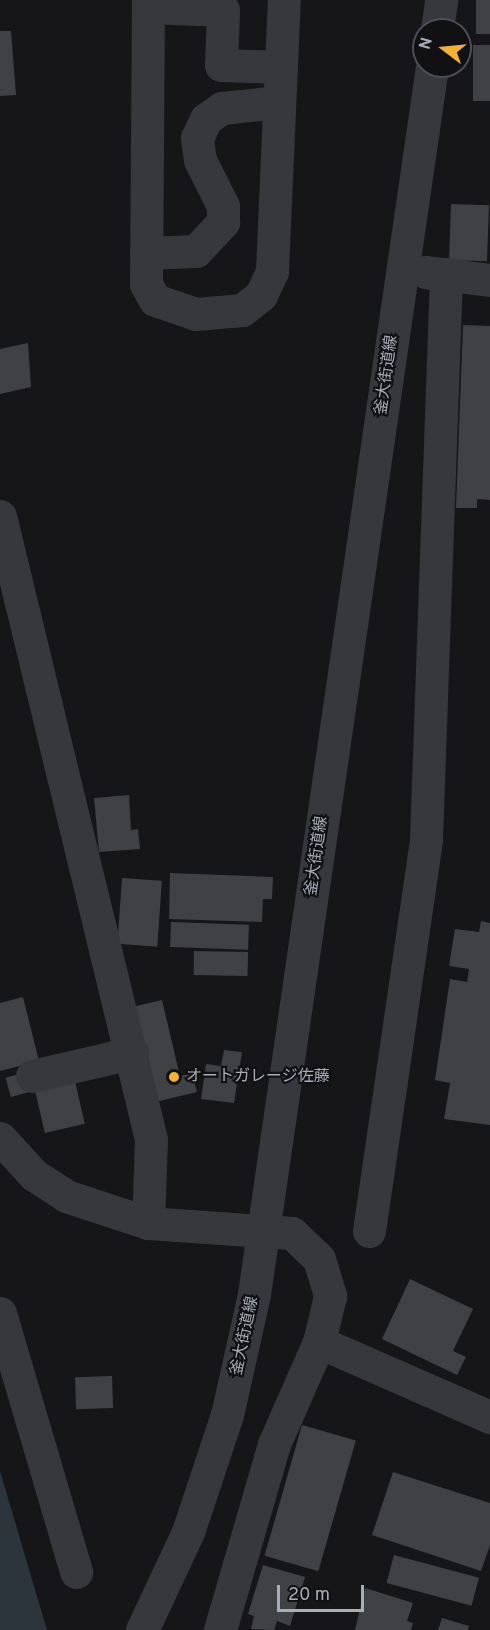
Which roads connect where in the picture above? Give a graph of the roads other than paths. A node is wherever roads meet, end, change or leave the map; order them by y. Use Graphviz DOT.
graph roads {
  1 [pos="284,0"];
  2 [pos="441,0"];
  3 [pos="148,4"];
  4 [pos="439,18"];
  5 [pos="281,67"];
  6 [pos="430,78"];
  7 [pos="279,102"];
  8 [pos="146,253"];
  9 [pos="402,269"];
  10 [pos="446,274"];
  11 [pos="490,280"];
  12 [pos="0,516"];
  13 [pos="132,1053"];
  14 [pos="32,1076"];
  15 [pos="0,1138"];
  16 [pos="148,1223"];
  17 [pos="264,1228"];
  18 [pos="369,1232"];
  19 [pos="0,1313"];
  20 [pos="319,1342"];
  21 [pos="490,1417"];
  22 [pos="76,1572"];
  23 [pos="142,1630"];
  24 [pos="220,1630"];
  1 -- 5 [label="street"];
  2 -- 4 [label="street"];
  3 -- 5 [label="street"];
  3 -- 8 [label="street"];
  5 -- 7 [label="street"];
  6 -- 9 [label="street, 釜大街道線"];
  7 -- 8 [label="street"];
  7 -- 8 [label="street"];
  9 -- 10 [label="street"];
  9 -- 17 [label="street, 釜大街道線"];
  10 -- 11 [label="street"];
  10 -- 18 [label="street"];
  12 -- 13 [label="street"];
  13 -- 14 [label="street"];
  13 -- 16 [label="street"];
  15 -- 16 [label="street"];
  16 -- 17 [label="street"];
  17 -- 20 [label="street"];
  17 -- 23 [label="street, 釜大街道線"];
  19 -- 22 [label="street"];
  20 -- 21 [label="street"];
  20 -- 24 [label="street"];
}
